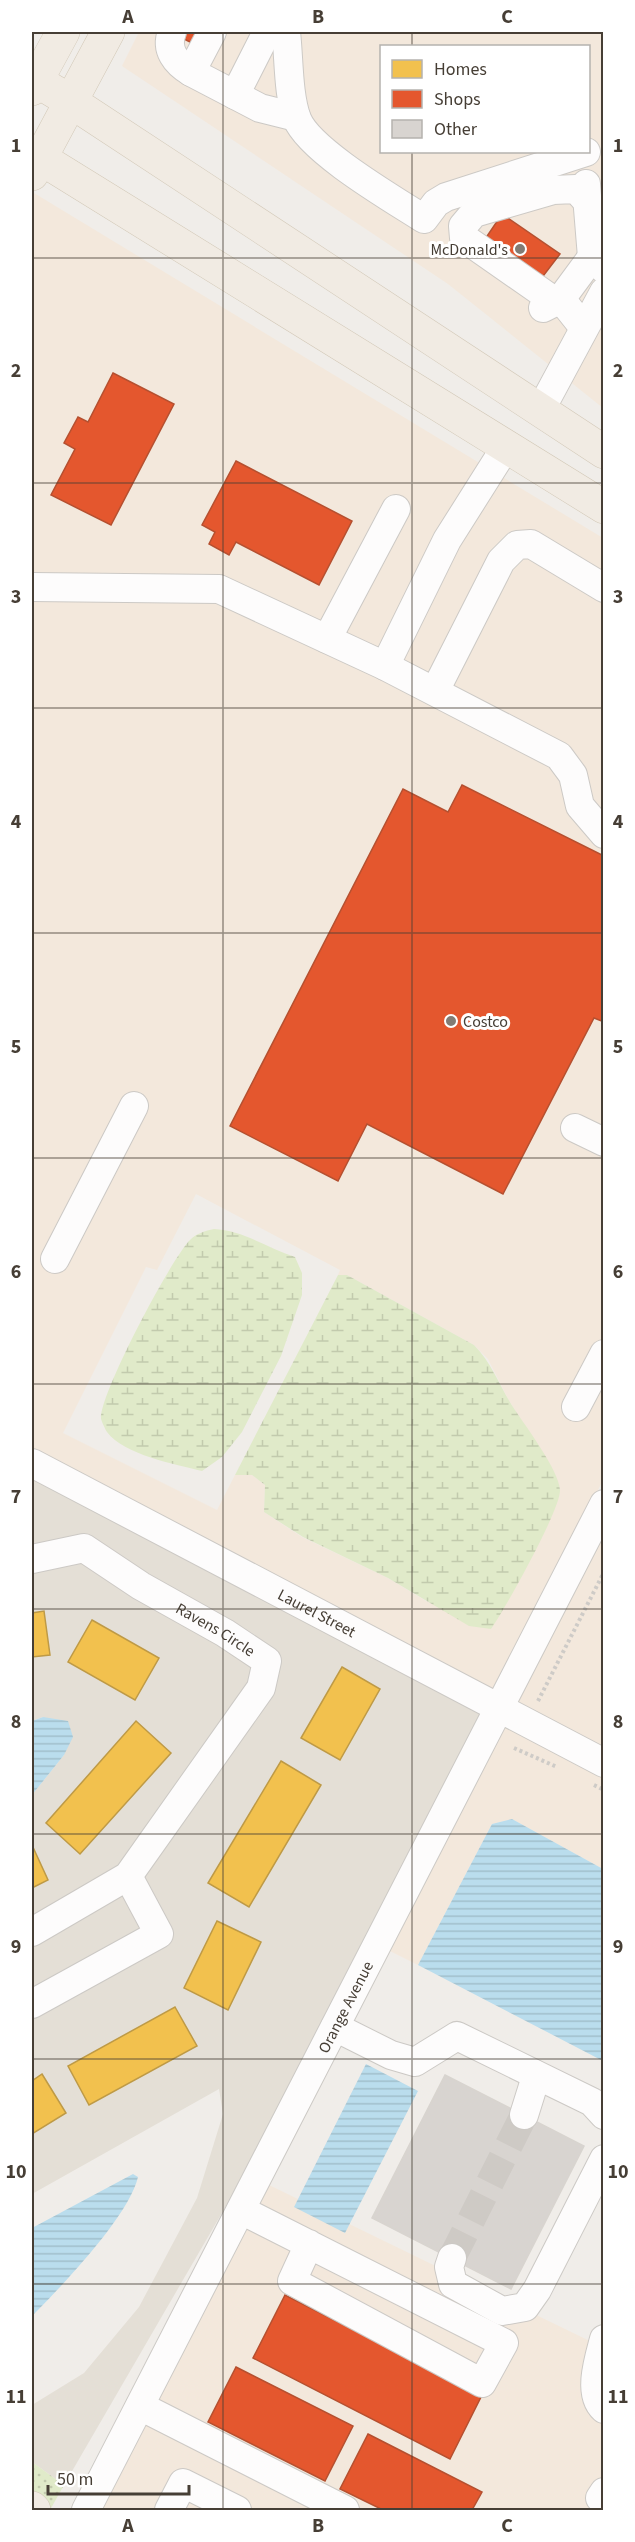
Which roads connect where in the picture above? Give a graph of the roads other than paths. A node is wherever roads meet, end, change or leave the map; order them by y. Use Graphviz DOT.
graph roads {
  1 [pos="63,32"];
  2 [pos="108,32"];
  3 [pos="172,32"];
  4 [pos="212,32"];
  5 [pos="267,32"];
  6 [pos="286,32"];
  7 [pos="191,72"];
  8 [pos="33,83"];
  9 [pos="235,95"];
  10 [pos="70,101"];
  11 [pos="296,117"];
  12 [pos="581,153"];
  13 [pos="590,153"];
  14 [pos="34,162"];
  15 [pos="587,201"];
  16 [pos="424,219"];
  17 [pos="598,263"];
  18 [pos="603,292"];
  19 [pos="561,299"];
  20 [pos="584,328"];
  21 [pos="438,402"];
  22 [pos="540,411"];
  23 [pos="507,445"];
  24 [pos="603,452"];
  25 [pos="603,456"];
  26 [pos="603,507"];
  27 [pos="396,509"];
  28 [pos="32,587"];
  29 [pos="603,588"];
  30 [pos="327,639"];
  31 [pos="385,666"];
  32 [pos="435,691"];
  33 [pos="603,834"];
  34 [pos="134,1107"];
  35 [pos="575,1128"];
  36 [pos="603,1142"];
  37 [pos="55,1259"];
  38 [pos="603,1354"];
  39 [pos="576,1407"];
  40 [pos="32,1463"];
  41 [pos="603,1504"];
  42 [pos="32,1559"];
  43 [pos="500,1708"];
  44 [pos="603,1763"];
  45 [pos="128,1876"];
  46 [pos="32,1932"];
  47 [pos="32,2004"];
  48 [pos="336,2027"];
  49 [pos="534,2074"];
  50 [pos="524,2115"];
  51 [pos="603,2115"];
  52 [pos="603,2159"];
  53 [pos="242,2210"];
  54 [pos="309,2244"];
  55 [pos="452,2258"];
  56 [pos="603,2345"];
  57 [pos="140,2406"];
  58 [pos="603,2409"];
  59 [pos="87,2511"];
  60 [pos="169,2511"];
  61 [pos="237,2511"];
  62 [pos="345,2511"];
  1 -- 8 [label="main road"];
  2 -- 10 [label="main road"];
  3 -- 7 [label="street"];
  4 -- 7 [label="street"];
  5 -- 9 [label="street"];
  6 -- 11 [label="street"];
  7 -- 9 [label="street"];
  8 -- 10 [label="main road"];
  9 -- 11 [label="street"];
  10 -- 14 [label="main road"];
  10 -- 22 [label="main road"];
  11 -- 16 [label="street"];
  12 -- 16 [label="street"];
  13 -- 15 [label="street"];
  14 -- 21 [label="main road"];
  15 -- 17 [label="street"];
  15 -- 19 [label="street"];
  16 -- 19 [label="street"];
  17 -- 19 [label="street"];
  18 -- 20 [label="street"];
  19 -- 20 [label="street"];
  20 -- 22 [label="street"];
  21 -- 22 [label="main road"];
  21 -- 23 [label="main road"];
  22 -- 24 [label="main road"];
  23 -- 25 [label="main road"];
  23 -- 26 [label="main road"];
  23 -- 31 [label="street"];
  27 -- 30 [label="street"];
  28 -- 30 [label="street"];
  29 -- 32 [label="street"];
  30 -- 31 [label="street"];
  31 -- 32 [label="street"];
  32 -- 33 [label="street"];
  34 -- 37 [label="street"];
  35 -- 36 [label="street"];
  38 -- 39 [label="street"];
  40 -- 43 [label="street, Laurel Street"];
  41 -- 43 [label="street, Orange Avenue"];
  42 -- 45 [label="street, Ravens Circle"];
  43 -- 44 [label="street, Laurel Street"];
  43 -- 48 [label="street, Orange Avenue"];
  45 -- 46 [label="street, Ravens Circle"];
  45 -- 47 [label="street"];
  48 -- 49 [label="street"];
  48 -- 53 [label="street, Orange Avenue"];
  49 -- 50 [label="street"];
  49 -- 51 [label="street"];
  52 -- 55 [label="street"];
  53 -- 54 [label="street"];
  53 -- 57 [label="street, Orange Avenue"];
  54 -- 54 [label="street"];
  56 -- 58 [label="street"];
  57 -- 59 [label="street, Orange Avenue"];
  57 -- 62 [label="street"];
  60 -- 61 [label="street"];
}
